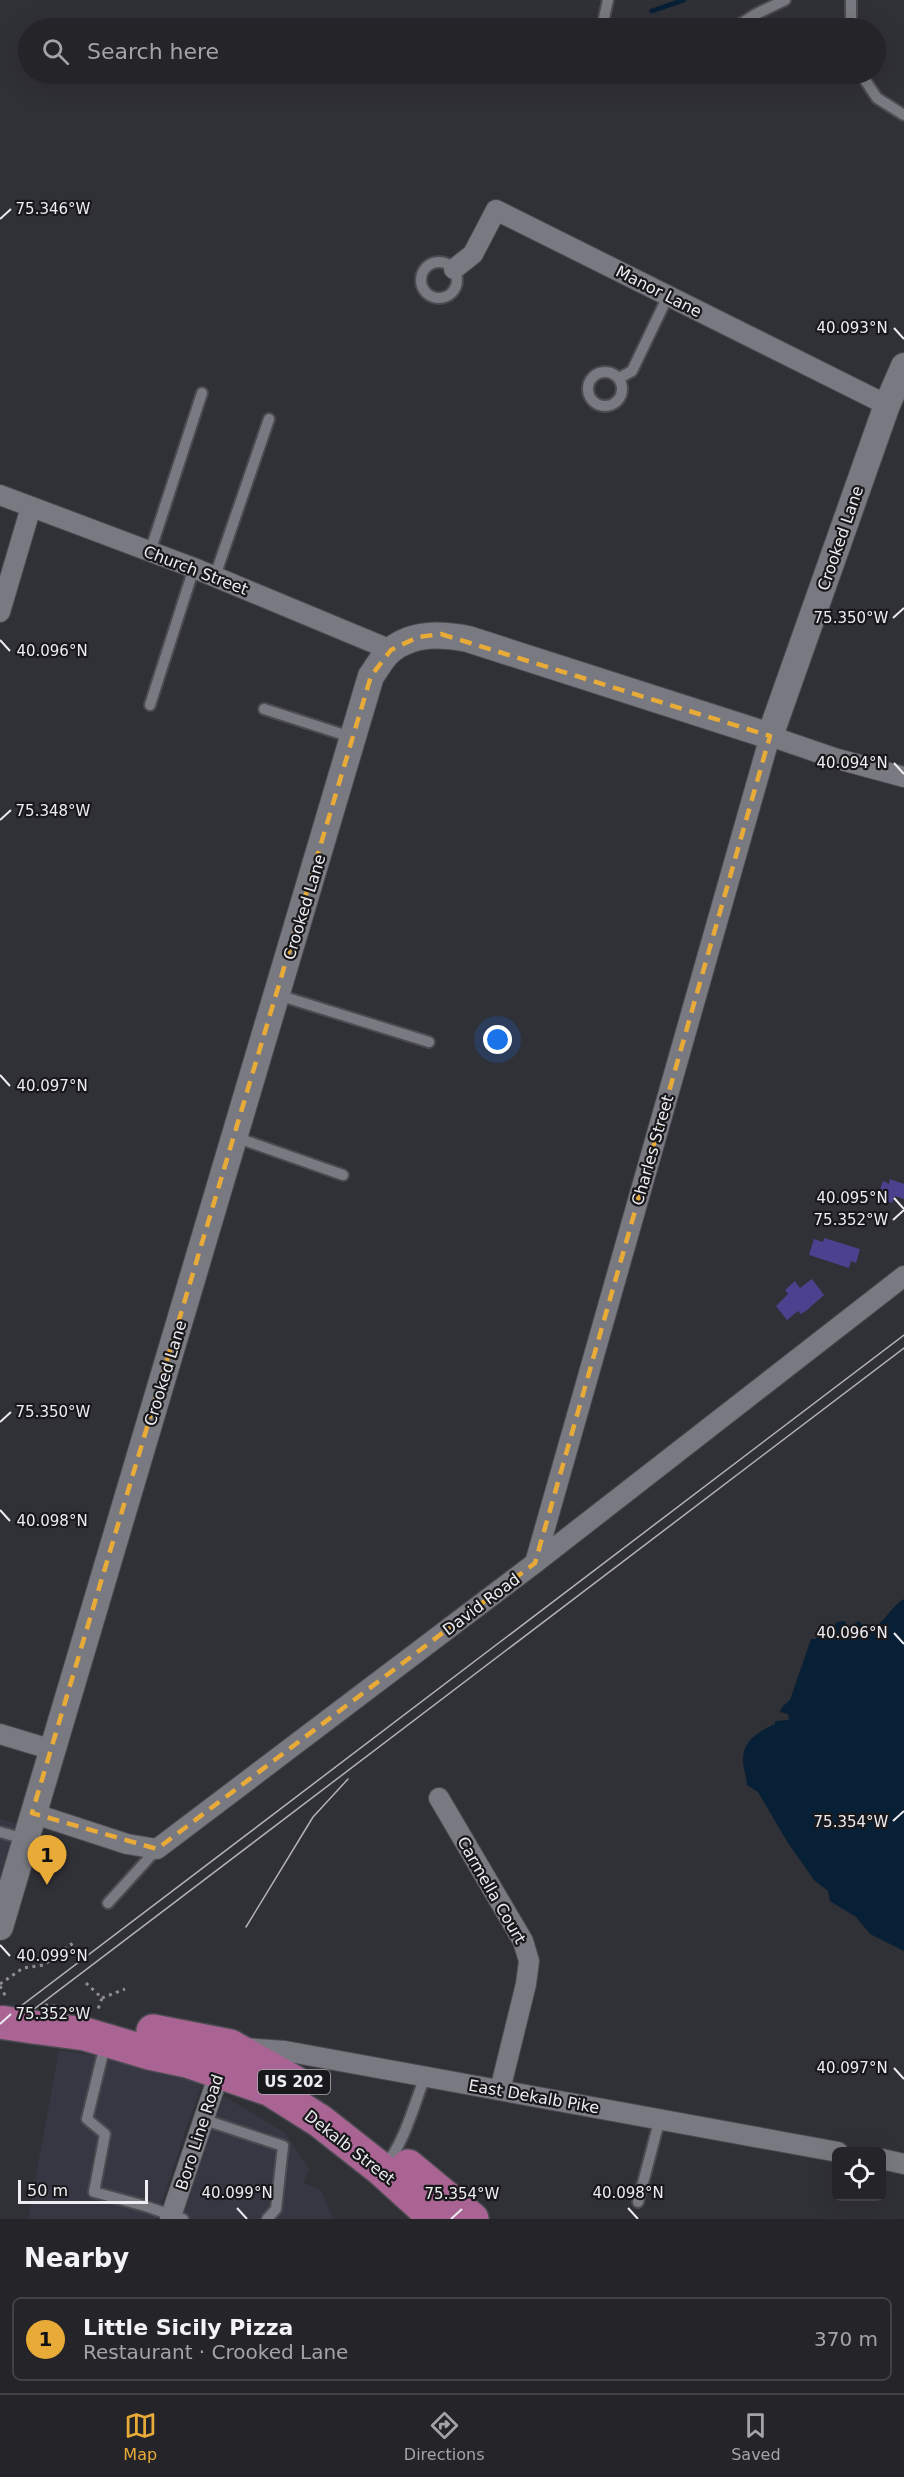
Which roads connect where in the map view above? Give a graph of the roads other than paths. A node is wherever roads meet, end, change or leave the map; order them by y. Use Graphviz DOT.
graph roads {
  1 [pos="608,0"];
  2 [pos="786,0"];
  3 [pos="851,0"];
  4 [pos="604,18"];
  5 [pos="750,18"];
  6 [pos="851,18"];
  7 [pos="868,84"];
  8 [pos="904,115"];
  9 [pos="454,269"];
  10 [pos="668,296"];
  11 [pos="904,366"];
  12 [pos="619,378"];
  13 [pos="202,393"];
  14 [pos="887,405"];
  15 [pos="269,419"];
  16 [pos="0,495"];
  17 [pos="31,507"];
  18 [pos="150,552"];
  19 [pos="194,568"];
  20 [pos="215,576"];
  21 [pos="0,612"];
  22 [pos="391,650"];
  23 [pos="150,705"];
  24 [pos="264,709"];
  25 [pos="770,736"];
  26 [pos="354,738"];
  27 [pos="904,777"];
  28 [pos="278,995"];
  29 [pos="429,1042"];
  30 [pos="235,1137"];
  31 [pos="343,1175"];
  32 [pos="904,1276"];
  33 [pos="535,1563"];
  34 [pos="0,1734"];
  35 [pos="53,1750"];
  36 [pos="439,1798"];
  37 [pos="32,1813"];
  38 [pos="0,1832"];
  39 [pos="25,1839"];
  40 [pos="157,1849"];
  41 [pos="7,1876"];
  42 [pos="108,1903"];
  43 [pos="1,1921"];
  44 [pos="2,2009"];
  45 [pos="96,2029"];
  46 [pos="224,2059"];
  47 [pos="424,2077"];
  48 [pos="500,2090"];
  49 [pos="660,2118"];
  50 [pos="202,2119"];
  51 [pos="832,2150"];
  52 [pos="886,2161"];
  53 [pos="388,2162"];
  54 [pos="904,2163"];
  55 [pos="638,2202"];
  56 [pos="175,2218"];
  57 [pos="471,2218"];
  58 [pos="267,2219"];
  59 [pos="436,2219"];
  1 -- 4 [label="lane"];
  2 -- 5 [label="lane"];
  3 -- 6 [label="lane"];
  7 -- 8 [label="lane"];
  9 -- 10 [label="street, Manor Lane"];
  10 -- 12 [label="lane"];
  10 -- 14 [label="street, Manor Lane"];
  11 -- 14 [label="street, Crooked Lane"];
  13 -- 18 [label="lane"];
  14 -- 25 [label="street, Crooked Lane"];
  15 -- 20 [label="lane"];
  16 -- 17 [label="street, Church Street"];
  17 -- 18 [label="street, Church Street"];
  17 -- 21 [label="street"];
  18 -- 19 [label="street, Church Street"];
  19 -- 20 [label="street, Church Street"];
  19 -- 23 [label="lane"];
  20 -- 22 [label="street, Church Street"];
  22 -- 25 [label="street, Crooked Lane"];
  22 -- 26 [label="street, Crooked Lane"];
  24 -- 26 [label="lane"];
  25 -- 27 [label="street"];
  25 -- 33 [label="street, Charles Street"];
  26 -- 28 [label="street, Crooked Lane"];
  28 -- 29 [label="lane"];
  28 -- 30 [label="street, Crooked Lane"];
  30 -- 31 [label="lane"];
  30 -- 35 [label="street, Crooked Lane"];
  32 -- 33 [label="street, David Road"];
  33 -- 40 [label="street, David Road"];
  34 -- 35 [label="street"];
  35 -- 37 [label="street, Crooked Lane"];
  36 -- 48 [label="street, Carmella Court"];
  37 -- 39 [label="street, Crooked Lane"];
  37 -- 40 [label="street"];
  38 -- 39 [label="lane"];
  39 -- 41 [label="street, Crooked Lane"];
  40 -- 42 [label="lane"];
  41 -- 43 [label="street, Crooked Lane"];
  44 -- 45 [label="highway, Dekalb Street / US 202, bridge"];
  45 -- 46 [label="highway, Dekalb Street / US 202"];
  45 -- 56 [label="lane"];
  46 -- 47 [label="street, East Dekalb Pike"];
  46 -- 50 [label="street, Boro Line Road"];
  46 -- 53 [label="highway, Dekalb Street / US 202"];
  47 -- 48 [label="street, East Dekalb Pike"];
  47 -- 53 [label="lane"];
  48 -- 49 [label="street, East Dekalb Pike"];
  49 -- 51 [label="street, East Dekalb Pike"];
  49 -- 55 [label="lane"];
  50 -- 56 [label="street, Boro Line Road"];
  50 -- 58 [label="lane"];
  52 -- 54 [label="street"];
  53 -- 57 [label="highway, Dekalb Street / US 202"];
  53 -- 59 [label="highway, Dekalb Street"];
}
